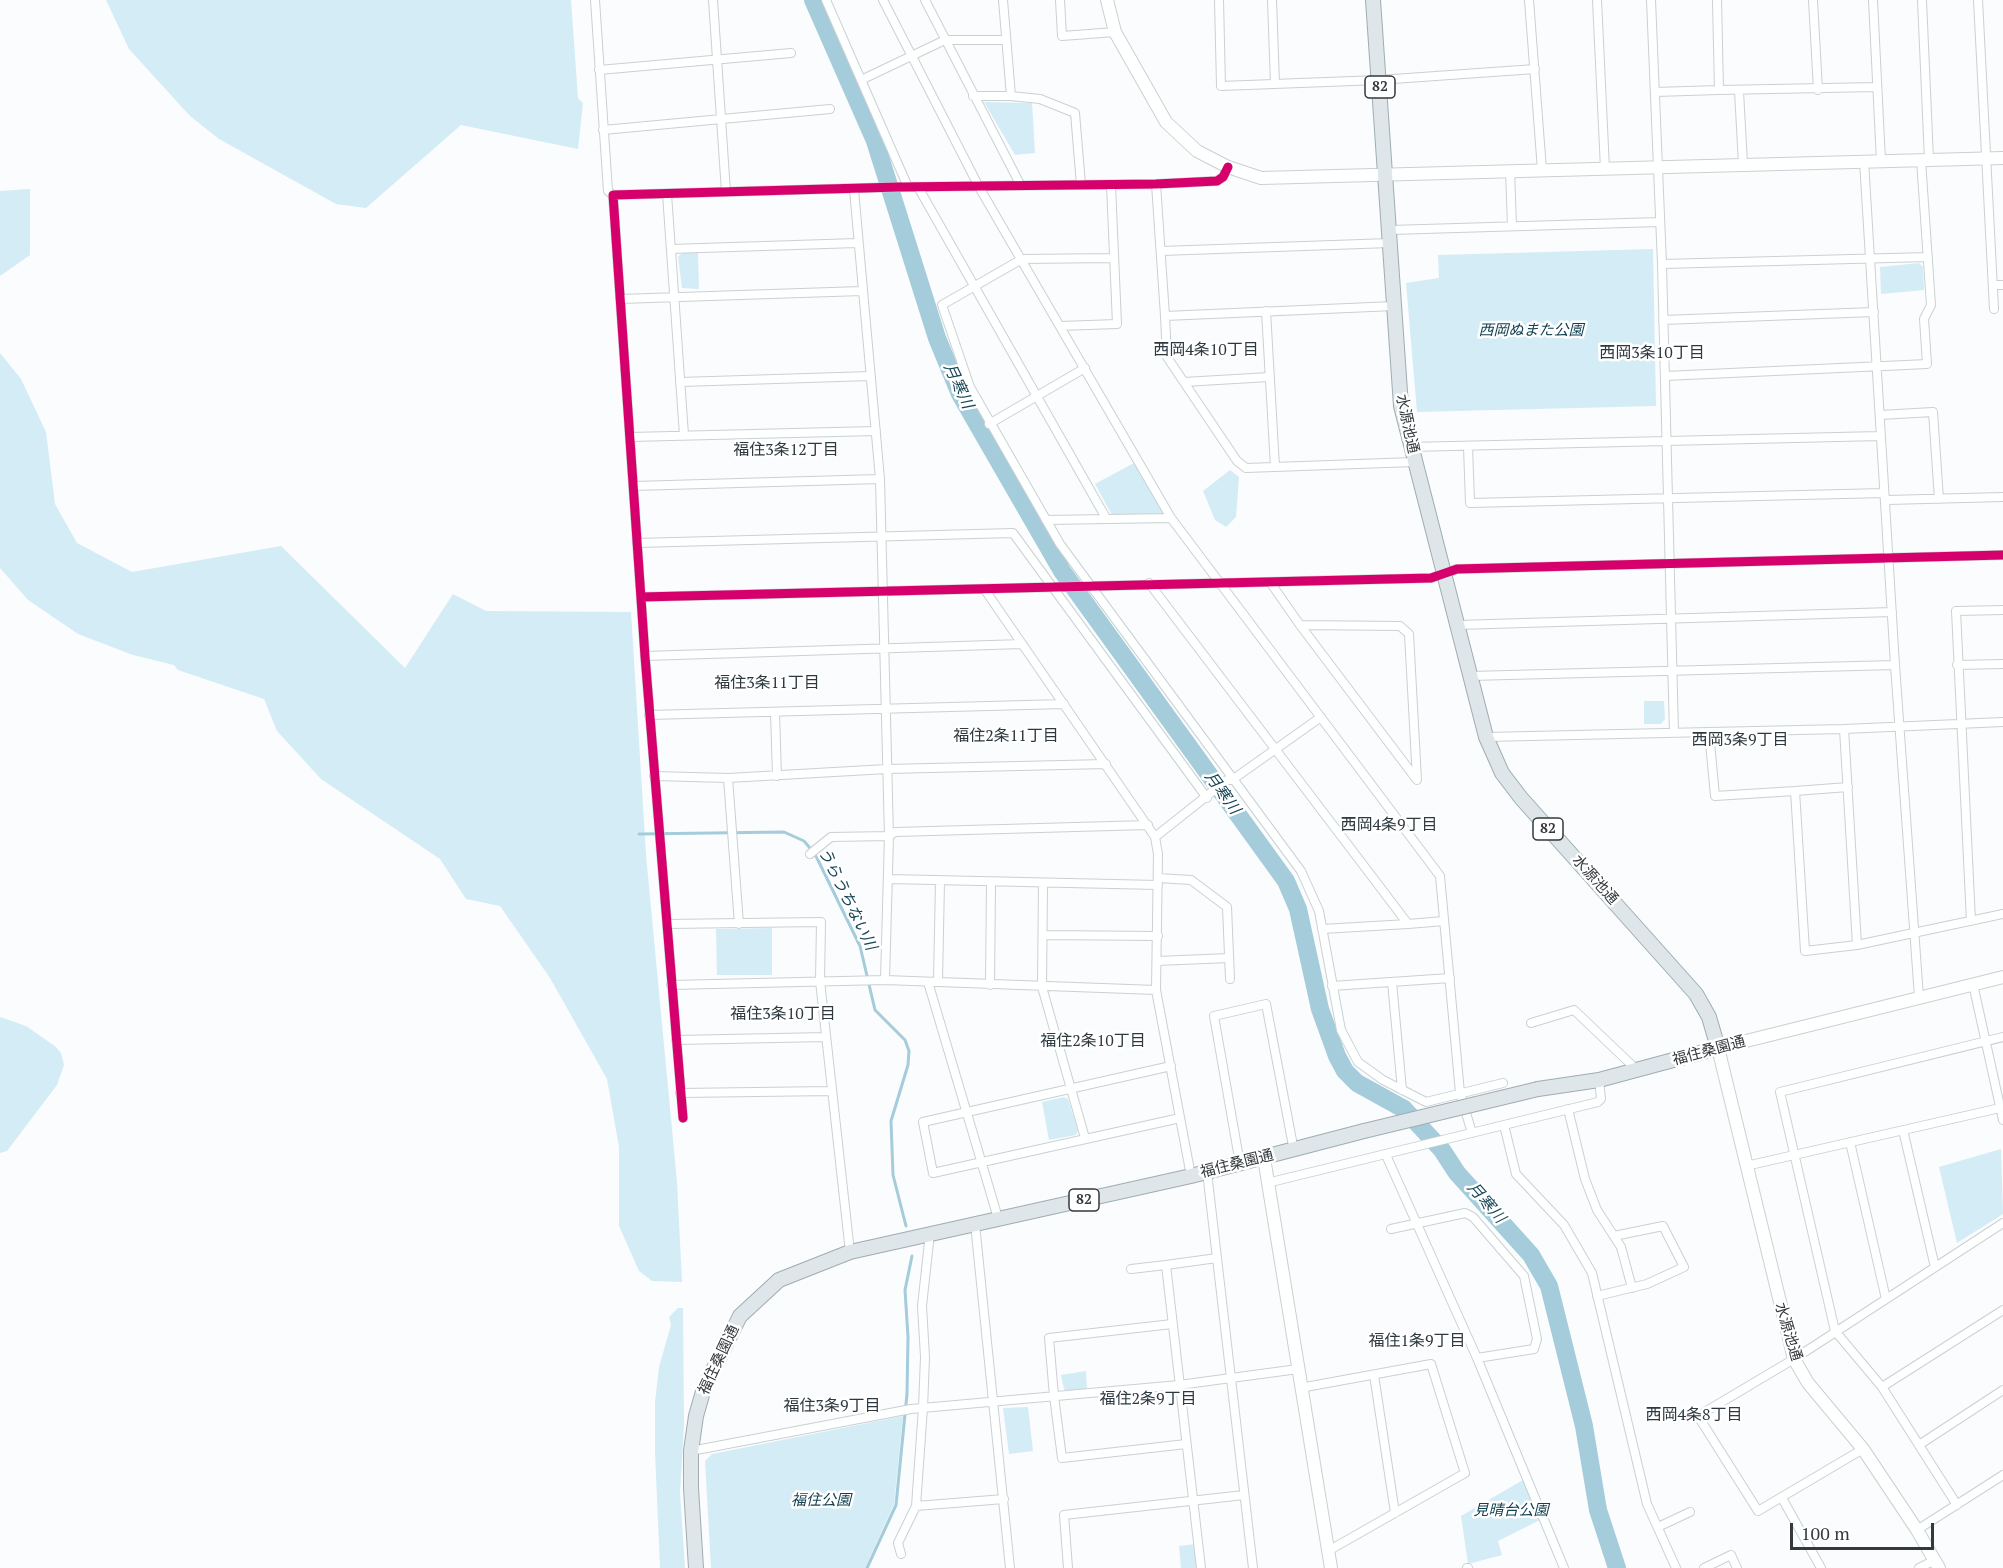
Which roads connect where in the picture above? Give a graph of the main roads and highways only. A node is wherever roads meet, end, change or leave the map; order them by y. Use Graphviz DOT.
graph roads {
  1 [pos="1373,0"];
  2 [pos="1718,1048"];
  3 [pos="696,1568"];
  1 -- 2 [label="main road, 水源池通 / 82"];
  2 -- 3 [label="main road, 福住桑園通 / 82, bridge"];
}
